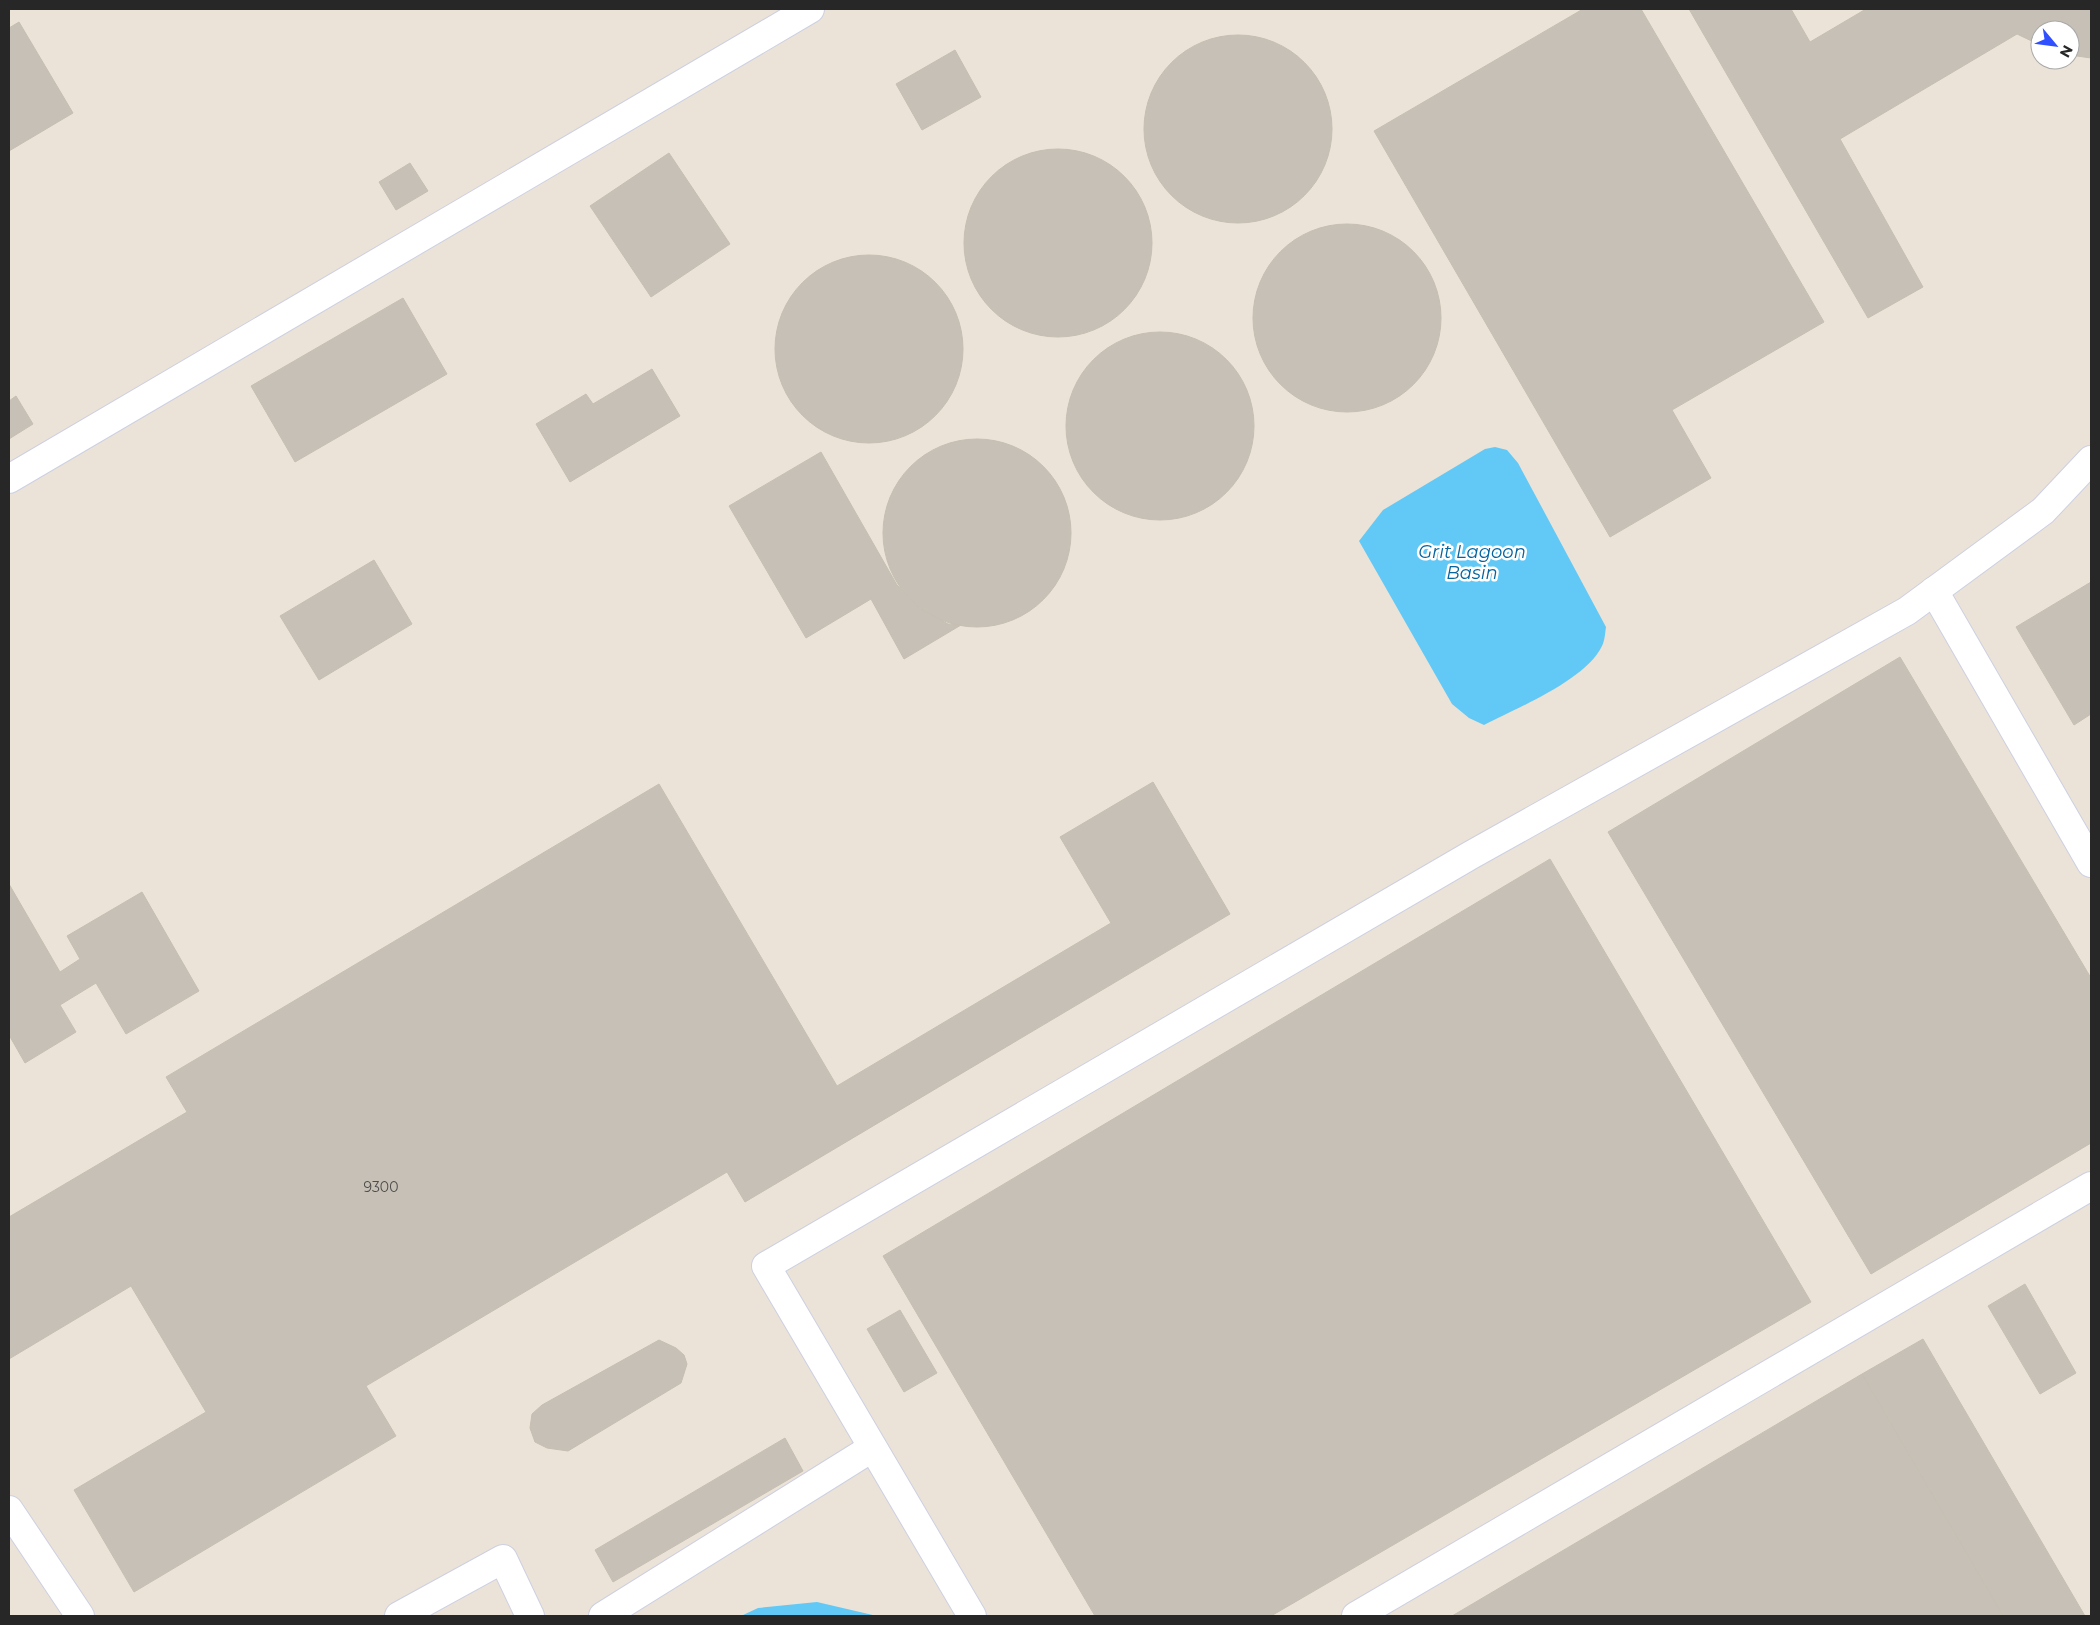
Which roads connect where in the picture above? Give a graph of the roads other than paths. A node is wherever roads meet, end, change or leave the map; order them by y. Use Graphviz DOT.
graph roads {
  1 [pos="810,9"];
  2 [pos="2091,460"];
  3 [pos="9,479"];
  4 [pos="1934,591"];
  5 [pos="2091,863"];
  6 [pos="2091,1186"];
  7 [pos="872,1448"];
  8 [pos="9,1510"];
  9 [pos="80,1616"];
  10 [pos="399,1616"];
  11 [pos="530,1616"];
  12 [pos="603,1616"];
  13 [pos="972,1616"];
  14 [pos="1356,1616"];
  1 -- 3 [label="lane"];
  2 -- 4 [label="lane"];
  4 -- 5 [label="lane"];
  4 -- 7 [label="lane"];
  6 -- 14 [label="lane"];
  7 -- 12 [label="lane"];
  7 -- 13 [label="lane"];
  8 -- 9 [label="lane"];
  10 -- 11 [label="lane"];
}
